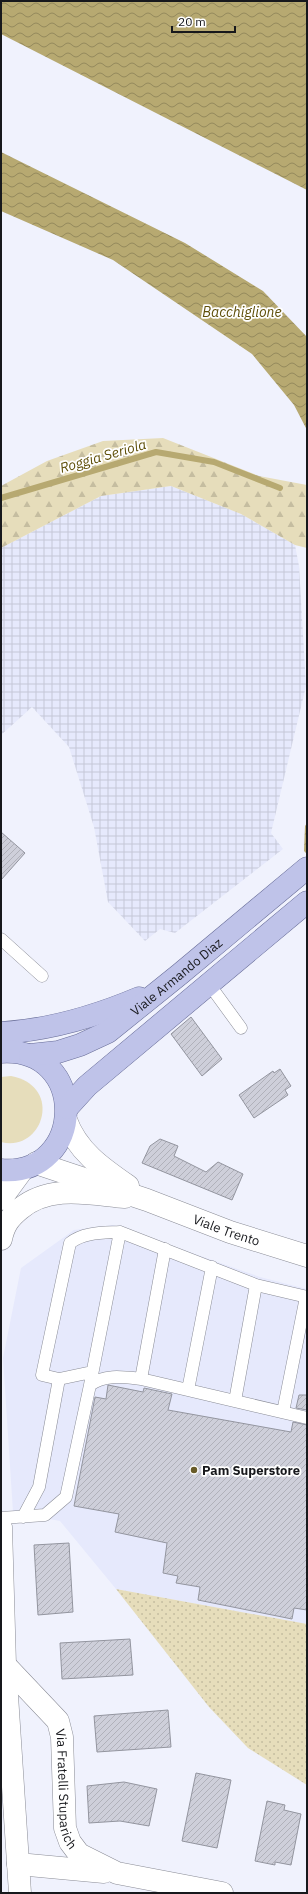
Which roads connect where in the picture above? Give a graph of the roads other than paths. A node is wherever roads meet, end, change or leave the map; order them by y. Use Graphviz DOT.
graph roads {
  1 [pos="307,868"];
  2 [pos="307,902"];
  3 [pos="1,939"];
  4 [pos="180,974"];
  5 [pos="42,976"];
  6 [pos="209,984"];
  7 [pos="241,1028"];
  8 [pos="1,1032"];
  9 [pos="1,1052"];
  10 [pos="30,1055"];
  11 [pos="67,1114"];
  12 [pos="29,1166"];
  13 [pos="1,1170"];
  14 [pos="1,1199"];
  15 [pos="147,1200"];
  16 [pos="120,1232"];
  17 [pos="1,1239"];
  18 [pos="165,1249"];
  19 [pos="307,1256"];
  20 [pos="212,1268"];
  21 [pos="256,1285"];
  22 [pos="307,1297"];
  23 [pos="92,1372"];
  24 [pos="59,1379"];
  25 [pos="141,1379"];
  26 [pos="90,1386"];
  27 [pos="188,1390"];
  28 [pos="235,1401"];
  29 [pos="283,1412"];
  30 [pos="307,1418"];
  31 [pos="23,1517"];
  32 [pos="1,1518"];
  33 [pos="1,1527"];
  34 [pos="2,1559"];
  35 [pos="3,1666"];
  36 [pos="18,1864"];
  37 [pos="117,1873"];
  38 [pos="146,1885"];
  39 [pos="20,1893"];
  40 [pos="222,1893"];
  1 -- 4 [label="main road, Viale Armando Diaz"];
  2 -- 6 [label="main road, Viale Armando Diaz"];
  3 -- 5 [label="lane"];
  4 -- 8 [label="main road"];
  4 -- 10 [label="main road, Viale Armando Diaz"];
  6 -- 7 [label="lane"];
  6 -- 11 [label="main road, Viale Armando Diaz"];
  9 -- 10 [label="main road"];
  10 -- 11 [label="main road"];
  11 -- 12 [label="main road"];
  11 -- 15 [label="street, Viale Trento"];
  12 -- 13 [label="main road"];
  12 -- 14 [label="street"];
  12 -- 15 [label="street, Viale Trento"];
  15 -- 17 [label="street"];
  15 -- 19 [label="street, Viale Trento"];
  16 -- 18 [label="lane"];
  16 -- 23 [label="lane"];
  16 -- 24 [label="lane"];
  18 -- 20 [label="lane"];
  18 -- 25 [label="lane"];
  20 -- 21 [label="lane"];
  20 -- 27 [label="lane"];
  21 -- 22 [label="lane"];
  21 -- 28 [label="lane"];
  22 -- 29 [label="lane"];
  23 -- 24 [label="lane"];
  23 -- 26 [label="lane"];
  24 -- 31 [label="lane"];
  25 -- 26 [label="lane"];
  25 -- 27 [label="lane"];
  26 -- 31 [label="lane"];
  27 -- 28 [label="lane"];
  28 -- 29 [label="lane"];
  29 -- 30 [label="lane"];
  31 -- 32 [label="lane"];
  33 -- 34 [label="street"];
  34 -- 35 [label="street"];
  35 -- 36 [label="street"];
  35 -- 37 [label="street, Via Fratelli Stuparich"];
  36 -- 37 [label="street"];
  36 -- 39 [label="street"];
  37 -- 38 [label="street, Via Fratelli Stuparich"];
  38 -- 40 [label="street, Via Fratelli Stuparich"];
}
